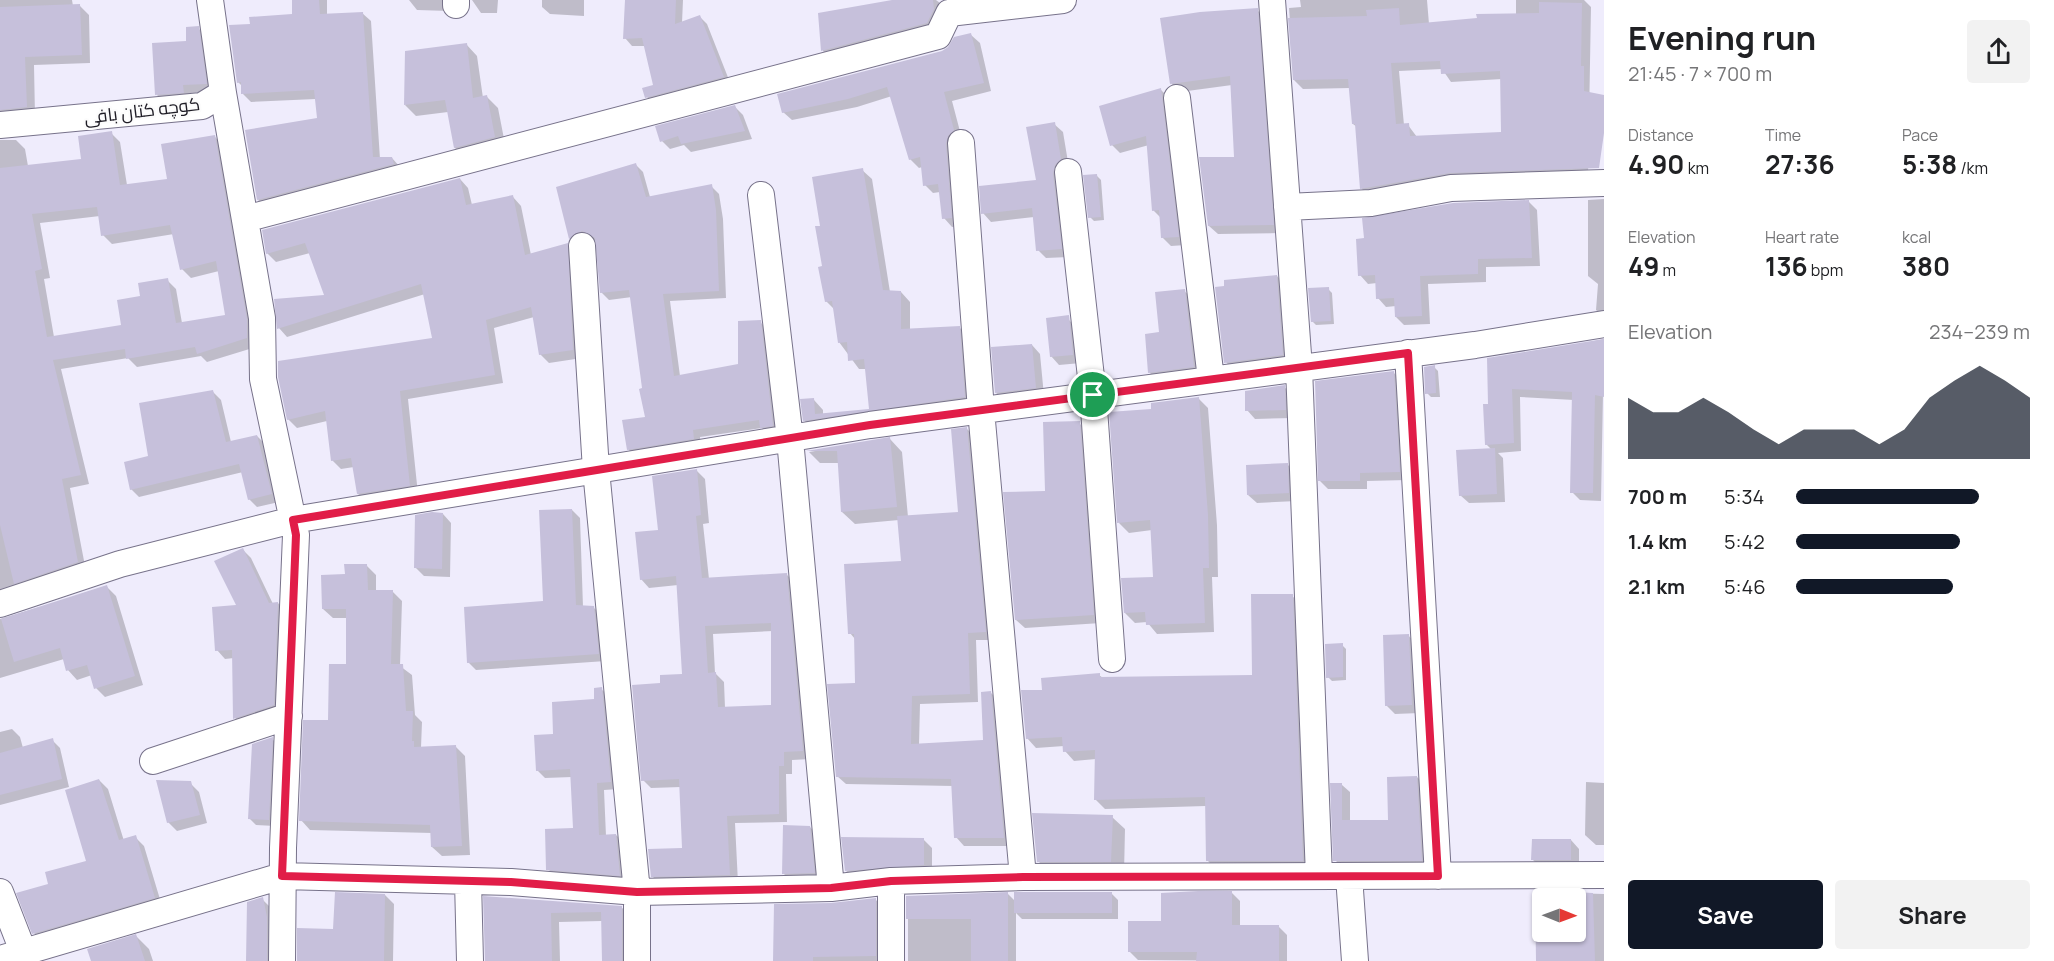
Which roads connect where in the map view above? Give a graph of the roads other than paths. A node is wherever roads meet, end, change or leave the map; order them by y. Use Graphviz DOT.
graph roads {
  1 [pos="210,0"];
  2 [pos="1063,0"];
  3 [pos="1272,0"];
  4 [pos="223,93"];
  5 [pos="1177,98"];
  6 [pos="0,125"];
  7 [pos="961,143"];
  8 [pos="1068,171"];
  9 [pos="1604,183"];
  10 [pos="761,195"];
  11 [pos="1287,207"];
  12 [pos="244,219"];
  13 [pos="582,246"];
  14 [pos="1604,324"];
  15 [pos="1408,353"];
  16 [pos="1299,368"];
  17 [pos="1210,379"];
  18 [pos="1093,395"];
  19 [pos="981,410"];
  20 [pos="790,439"];
  21 [pos="597,470"];
  22 [pos="293,520"];
  23 [pos="0,604"];
  24 [pos="1112,659"];
  25 [pos="290,716"];
  26 [pos="153,761"];
  27 [pos="1604,875"];
  28 [pos="282,876"];
  29 [pos="1319,876"];
  30 [pos="1349,876"];
  31 [pos="1438,876"];
  32 [pos="1023,877"];
  33 [pos="468,881"];
  34 [pos="891,881"];
  35 [pos="831,888"];
  36 [pos="0,892"];
  37 [pos="637,892"];
  38 [pos="12,955"];
  39 [pos="282,961"];
  40 [pos="470,961"];
  41 [pos="637,961"];
  42 [pos="891,961"];
  43 [pos="1355,961"];
  1 -- 4 [label="street, کوچه کتان بافی"];
  2 -- 12 [label="street"];
  3 -- 11 [label="street"];
  4 -- 6 [label="street, کوچه کتان بافی"];
  4 -- 12 [label="street"];
  5 -- 17 [label="street"];
  7 -- 19 [label="street"];
  8 -- 18 [label="street"];
  9 -- 11 [label="street"];
  10 -- 20 [label="street"];
  11 -- 16 [label="street"];
  12 -- 22 [label="street"];
  13 -- 21 [label="street"];
  14 -- 15 [label="street"];
  15 -- 16 [label="street"];
  15 -- 31 [label="street"];
  16 -- 17 [label="street"];
  16 -- 29 [label="street"];
  17 -- 18 [label="street"];
  18 -- 19 [label="street"];
  18 -- 24 [label="street"];
  19 -- 20 [label="street"];
  19 -- 32 [label="street"];
  20 -- 21 [label="street"];
  20 -- 35 [label="street"];
  21 -- 22 [label="street"];
  21 -- 37 [label="street"];
  22 -- 23 [label="street"];
  22 -- 25 [label="street"];
  25 -- 26 [label="street"];
  25 -- 28 [label="street"];
  27 -- 31 [label="street"];
  28 -- 33 [label="street"];
  28 -- 38 [label="street"];
  28 -- 39 [label="street"];
  29 -- 30 [label="street"];
  29 -- 32 [label="street"];
  30 -- 31 [label="street"];
  30 -- 43 [label="street"];
  32 -- 34 [label="street"];
  33 -- 37 [label="street"];
  33 -- 40 [label="street"];
  34 -- 35 [label="street"];
  34 -- 42 [label="street"];
  35 -- 37 [label="street"];
  36 -- 38 [label="street"];
  37 -- 41 [label="street"];
}
